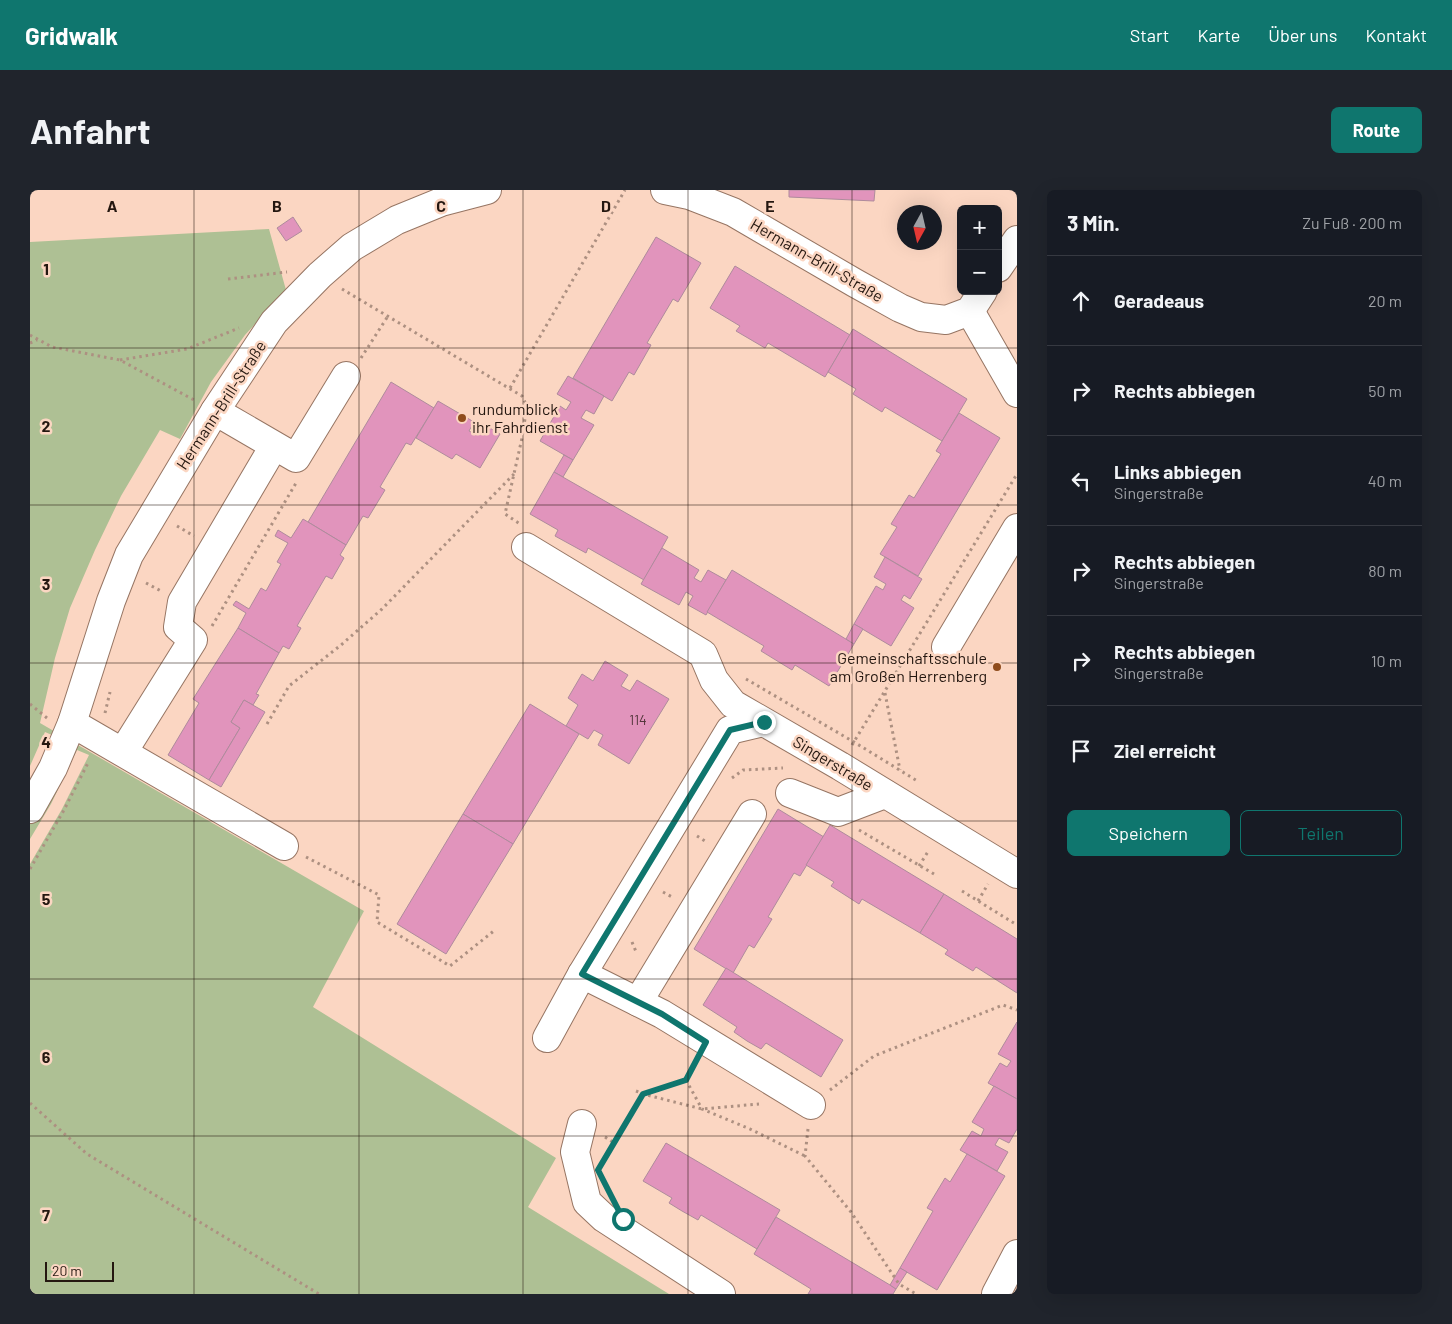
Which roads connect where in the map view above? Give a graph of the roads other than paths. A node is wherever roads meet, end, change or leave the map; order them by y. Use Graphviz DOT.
graph roads {
  1 [pos="487,190"];
  2 [pos="665,190"];
  3 [pos="1017,240"];
  4 [pos="1002,262"];
  5 [pos="976,301"];
  6 [pos="346,376"];
  7 [pos="1017,393"];
  8 [pos="215,411"];
  9 [pos="285,452"];
  10 [pos="1017,528"];
  11 [pos="526,546"];
  12 [pos="946,646"];
  13 [pos="764,722"];
  14 [pos="72,723"];
  15 [pos="123,752"];
  16 [pos="790,793"];
  17 [pos="885,794"];
  18 [pos="30,809"];
  19 [pos="752,814"];
  20 [pos="284,846"];
  21 [pos="1017,874"];
  22 [pos="582,974"];
  23 [pos="638,1002"];
  24 [pos="547,1038"];
  25 [pos="802,1100"];
  26 [pos="594,1130"];
  27 [pos="1017,1254"];
  28 [pos="721,1294"];
  29 [pos="996,1294"];
  1 -- 8 [label="street, Hermann-Brill-Straße"];
  2 -- 5 [label="street, Hermann-Brill-Straße"];
  3 -- 4 [label="street"];
  5 -- 7 [label="street, Hermann-Brill-Straße"];
  6 -- 9 [label="street"];
  8 -- 9 [label="street"];
  8 -- 14 [label="street, Hermann-Brill-Straße"];
  9 -- 15 [label="street"];
  10 -- 12 [label="street"];
  11 -- 13 [label="street, Singerstraße"];
  13 -- 17 [label="street, Singerstraße"];
  13 -- 22 [label="street"];
  14 -- 15 [label="street"];
  14 -- 18 [label="street, Hermann-Brill-Straße"];
  15 -- 20 [label="street"];
  16 -- 17 [label="street"];
  17 -- 21 [label="street, Singerstraße"];
  19 -- 23 [label="street"];
  22 -- 23 [label="street"];
  22 -- 24 [label="street"];
  23 -- 25 [label="street"];
  26 -- 28 [label="street"];
  27 -- 29 [label="street"];
}
